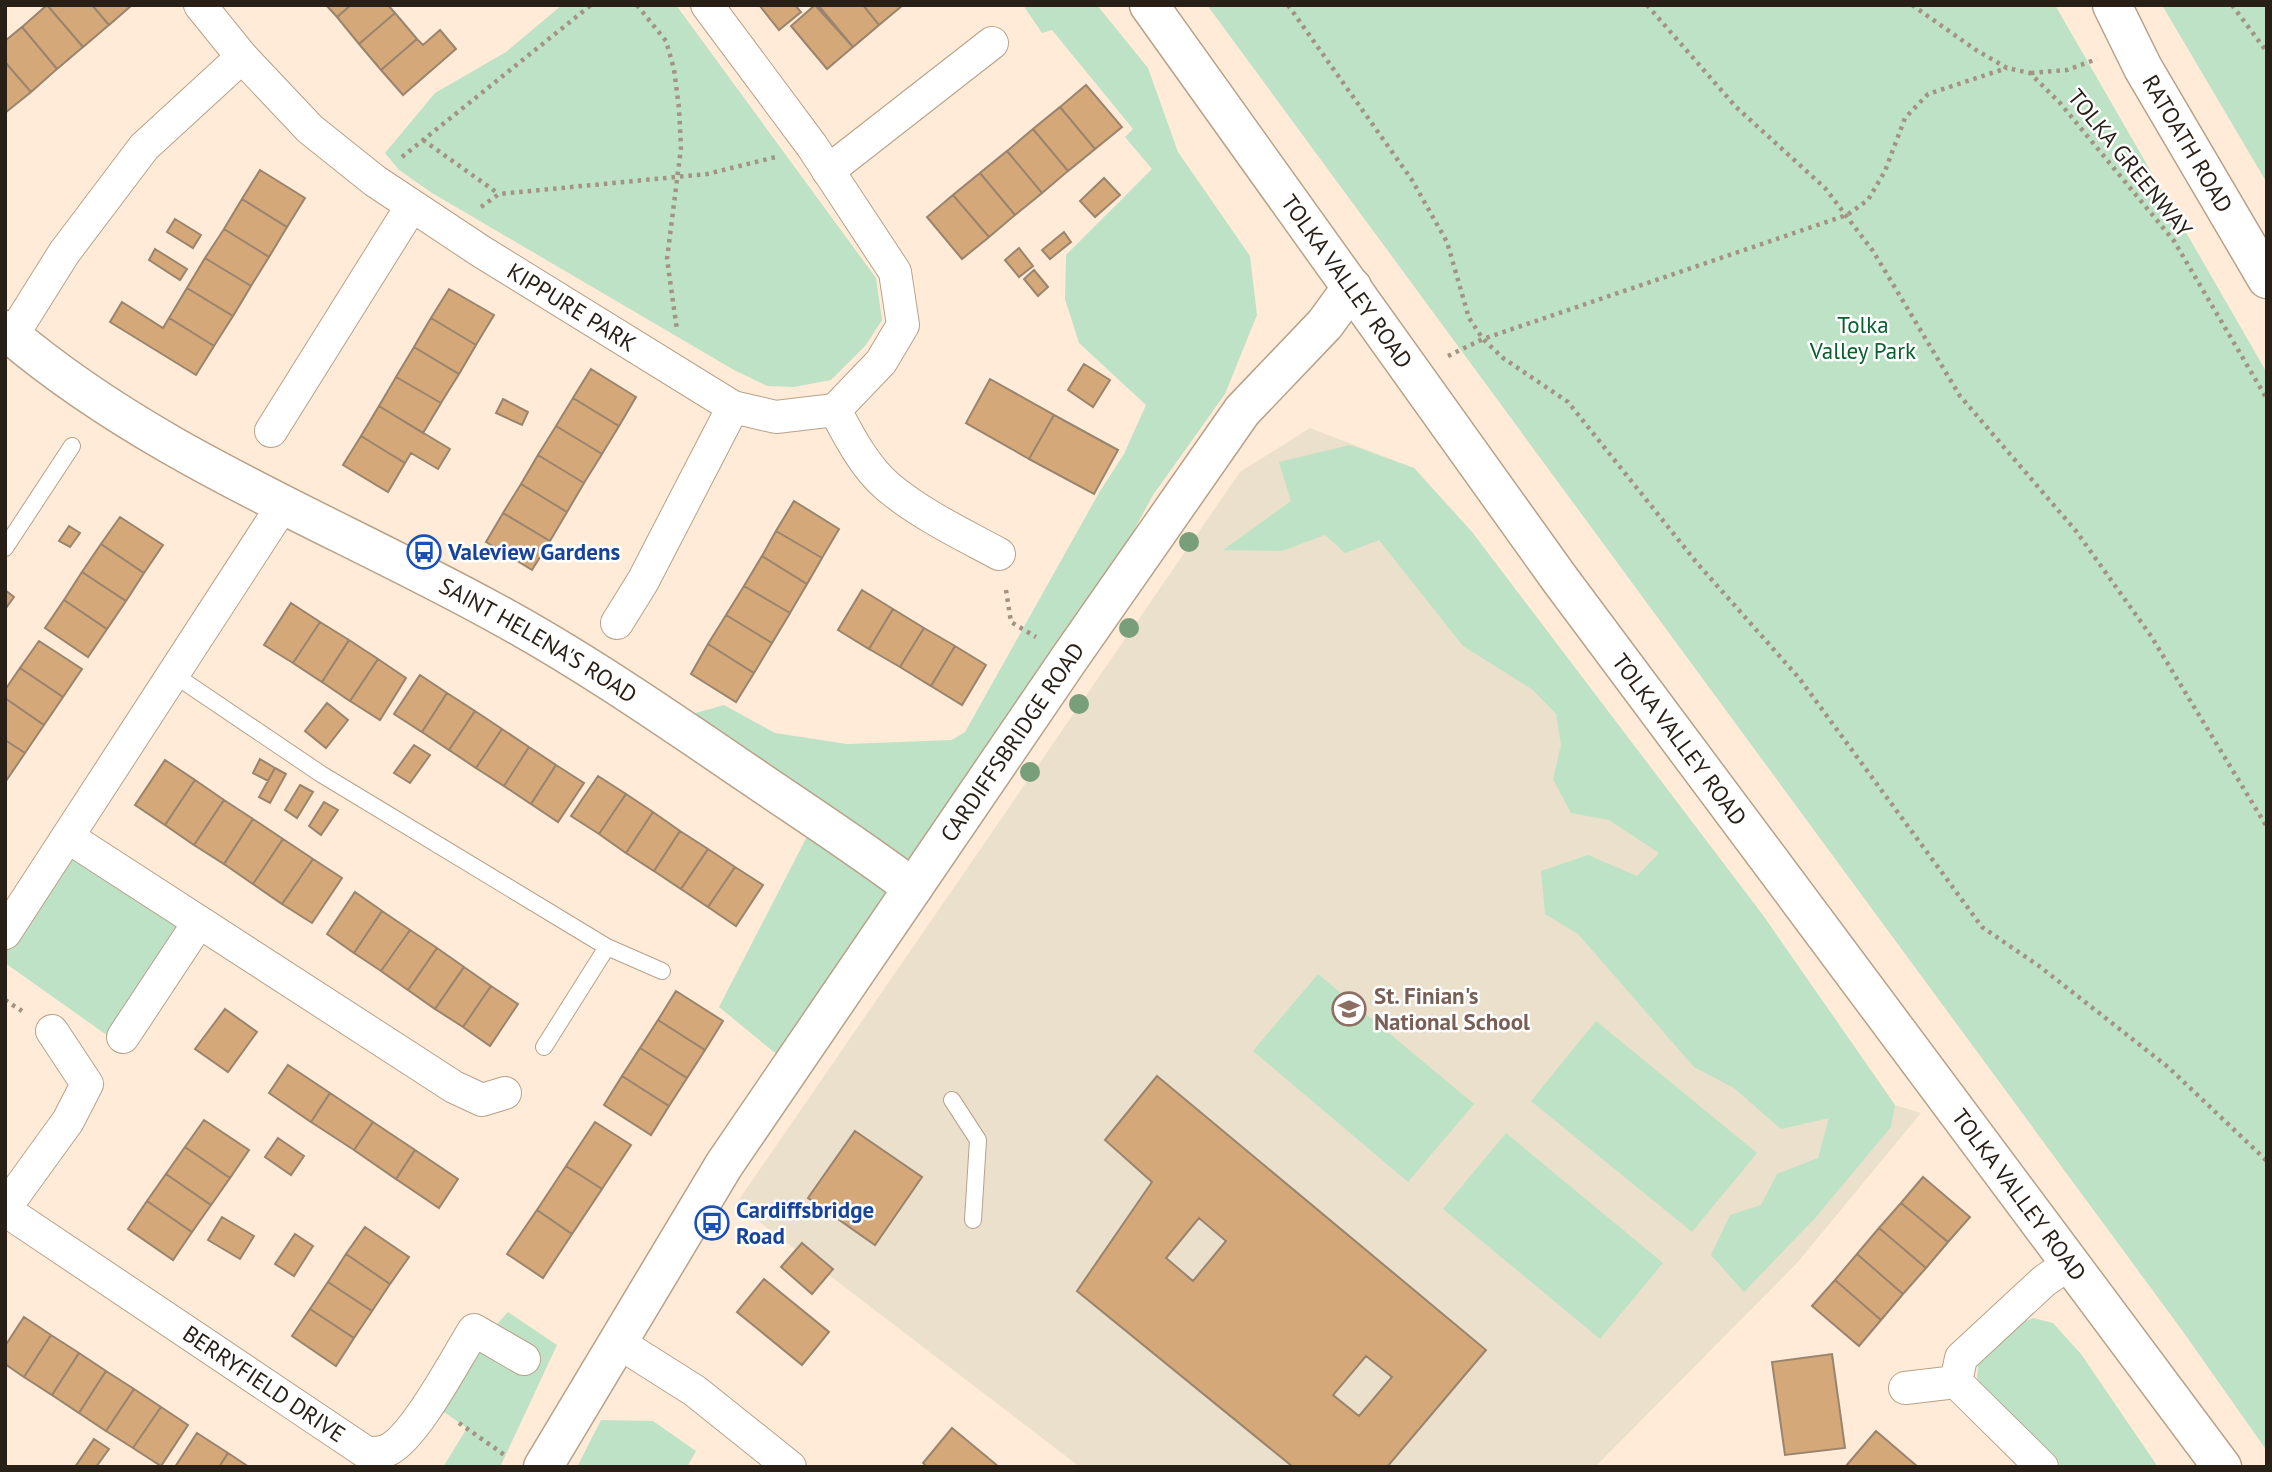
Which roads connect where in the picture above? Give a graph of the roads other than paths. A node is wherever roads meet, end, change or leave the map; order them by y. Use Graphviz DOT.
graph roads {
  1 [pos="200,5"];
  2 [pos="707,5"];
  3 [pos="1149,5"];
  4 [pos="2112,5"];
  5 [pos="992,43"];
  6 [pos="242,57"];
  7 [pos="820,158"];
  8 [pos="411,206"];
  9 [pos="2267,279"];
  10 [pos="1352,286"];
  11 [pos="9,333"];
  12 [pos="733,407"];
  13 [pos="835,410"];
  14 [pos="271,431"];
  15 [pos="72,446"];
  16 [pos="283,505"];
  17 [pos="5,548"];
  18 [pos="999,554"];
  19 [pos="617,623"];
  20 [pos="173,674"];
  21 [pos="68,836"];
  22 [pos="913,888"];
  23 [pos="200,922"];
  24 [pos="5,933"];
  25 [pos="607,947"];
  26 [pos="662,971"];
  27 [pos="52,1031"];
  28 [pos="123,1037"];
  29 [pos="544,1047"];
  30 [pos="505,1093"];
  31 [pos="952,1100"];
  32 [pos="5,1209"];
  33 [pos="973,1220"];
  34 [pos="2070,1263"];
  35 [pos="616,1341"];
  36 [pos="524,1359"];
  37 [pos="1956,1382"];
  38 [pos="1905,1388"];
  39 [pos="527,1463"];
  40 [pos="790,1467"];
  41 [pos="2042,1467"];
  42 [pos="2221,1467"];
  1 -- 6 [label="street, KIPPURE PARK"];
  2 -- 7 [label="street"];
  3 -- 10 [label="main road, TOLKA VALLEY ROAD"];
  4 -- 9 [label="main road, RATOATH ROAD"];
  5 -- 7 [label="street"];
  6 -- 8 [label="street, KIPPURE PARK"];
  6 -- 11 [label="street"];
  7 -- 13 [label="street"];
  8 -- 12 [label="street, KIPPURE PARK"];
  8 -- 14 [label="street"];
  10 -- 22 [label="main road, CARDIFFSBRIDGE ROAD"];
  10 -- 34 [label="main road, TOLKA VALLEY ROAD"];
  11 -- 16 [label="main road, SAINT HELENA'S ROAD"];
  12 -- 13 [label="street, KIPPURE PARK"];
  12 -- 19 [label="street"];
  13 -- 18 [label="street"];
  15 -- 17 [label="lane"];
  16 -- 20 [label="street"];
  16 -- 22 [label="main road, SAINT HELENA'S ROAD"];
  20 -- 21 [label="street"];
  20 -- 25 [label="lane"];
  21 -- 23 [label="street"];
  21 -- 24 [label="street"];
  22 -- 35 [label="main road, CARDIFFSBRIDGE ROAD"];
  23 -- 28 [label="street"];
  23 -- 30 [label="street"];
  25 -- 26 [label="lane"];
  25 -- 29 [label="lane"];
  27 -- 32 [label="street"];
  31 -- 33 [label="lane"];
  32 -- 36 [label="street, BERRYFIELD DRIVE"];
  34 -- 37 [label="street"];
  34 -- 42 [label="main road, TOLKA VALLEY ROAD"];
  35 -- 39 [label="main road, CARDIFFSBRIDGE ROAD"];
  35 -- 40 [label="street"];
  37 -- 38 [label="street"];
  37 -- 41 [label="street"];
}
